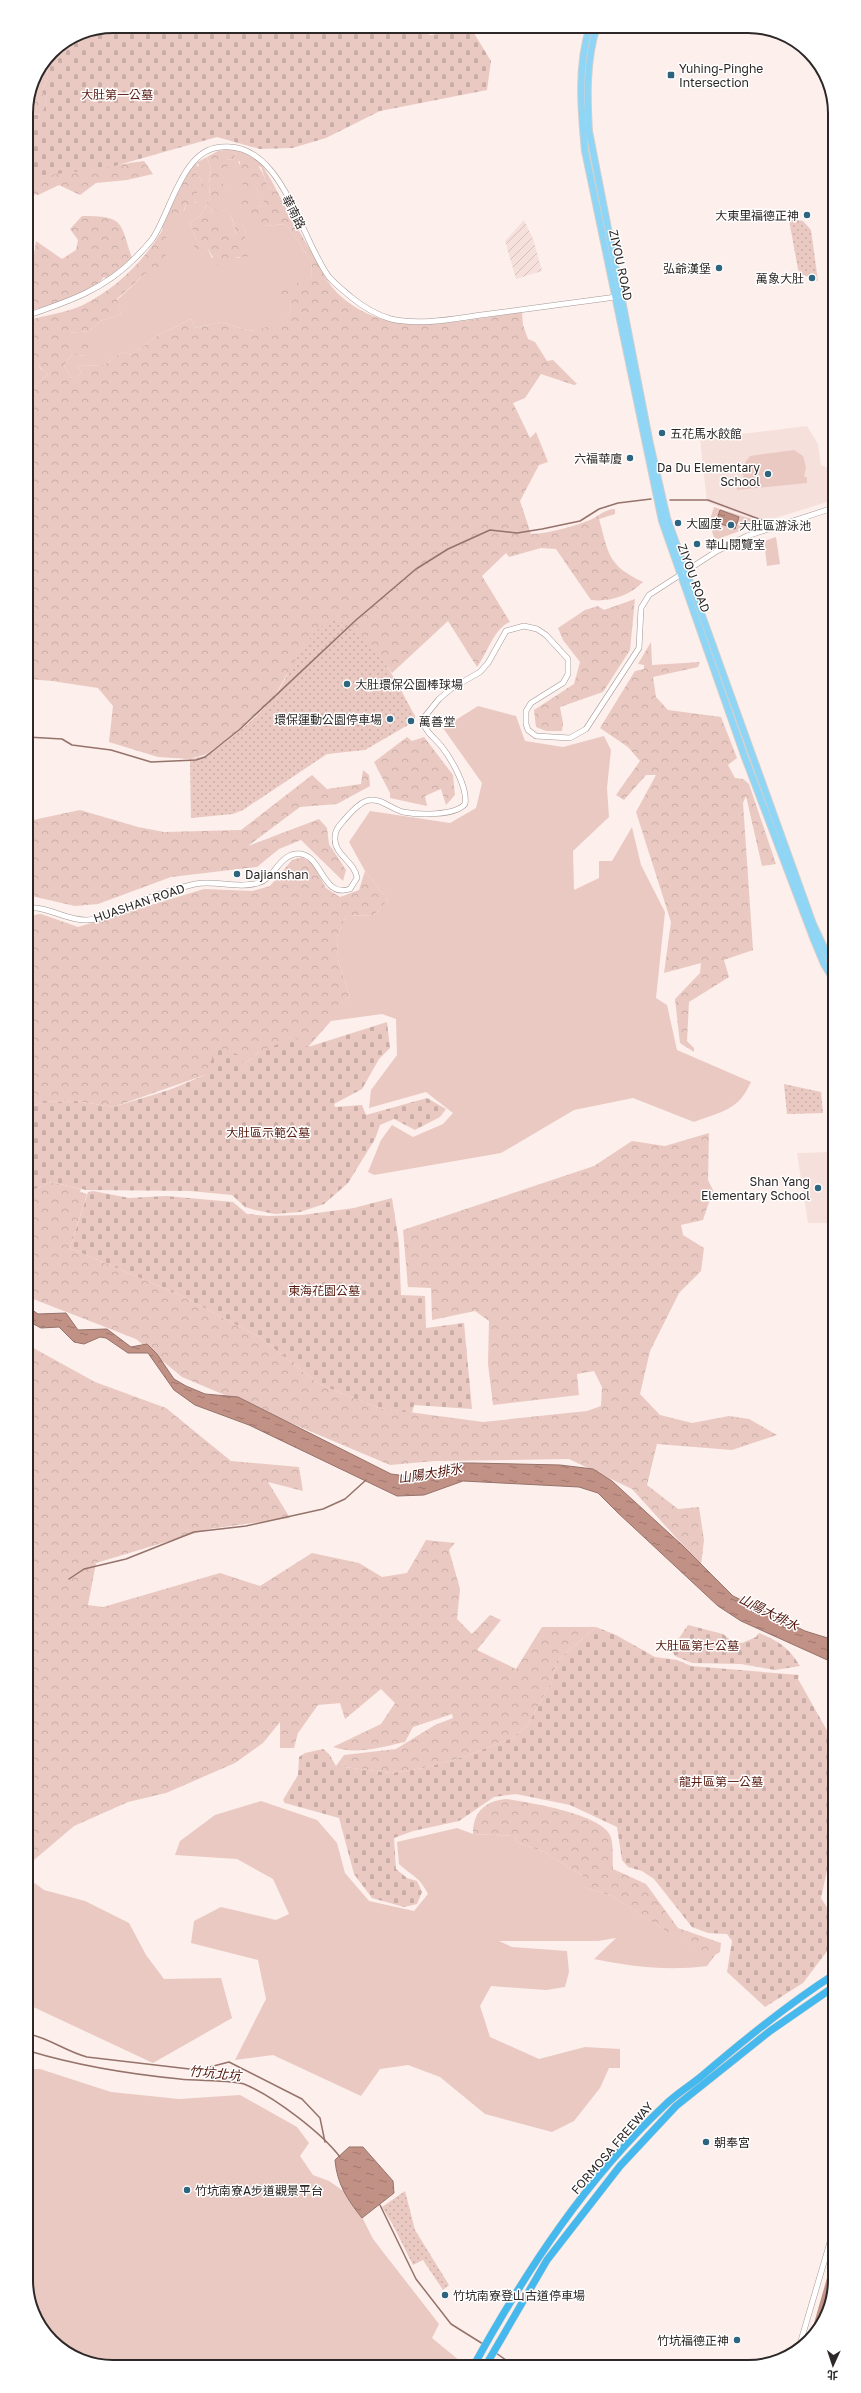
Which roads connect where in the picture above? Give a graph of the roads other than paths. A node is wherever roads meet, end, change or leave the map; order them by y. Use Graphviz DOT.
graph roads {
  1 [pos="589,33"];
  2 [pos="595,33"];
  3 [pos="616,297"];
  4 [pos="33,314"];
  5 [pos="828,510"];
  6 [pos="684,572"];
  7 [pos="33,908"];
  8 [pos="828,956"];
  9 [pos="828,970"];
  10 [pos="828,1979"];
  11 [pos="828,1991"];
  12 [pos="828,2249"];
  13 [pos="801,2340"];
  14 [pos="477,2360"];
  15 [pos="489,2360"];
  1 -- 3 [label="main road, ZIYOU ROAD"];
  2 -- 6 [label="main road, ZIYOU ROAD"];
  3 -- 4 [label="street, 華南路"];
  3 -- 6 [label="main road, ZIYOU ROAD"];
  5 -- 6 [label="street, HUASHAN ROAD"];
  6 -- 7 [label="street, HUASHAN ROAD"];
  6 -- 8 [label="main road, ZIYOU ROAD"];
  6 -- 9 [label="main road, ZIYOU ROAD"];
  10 -- 14 [label="highway, FORMOSA FREEWAY"];
  11 -- 15 [label="highway, FORMOSA FREEWAY"];
  12 -- 13 [label="street"];
}
